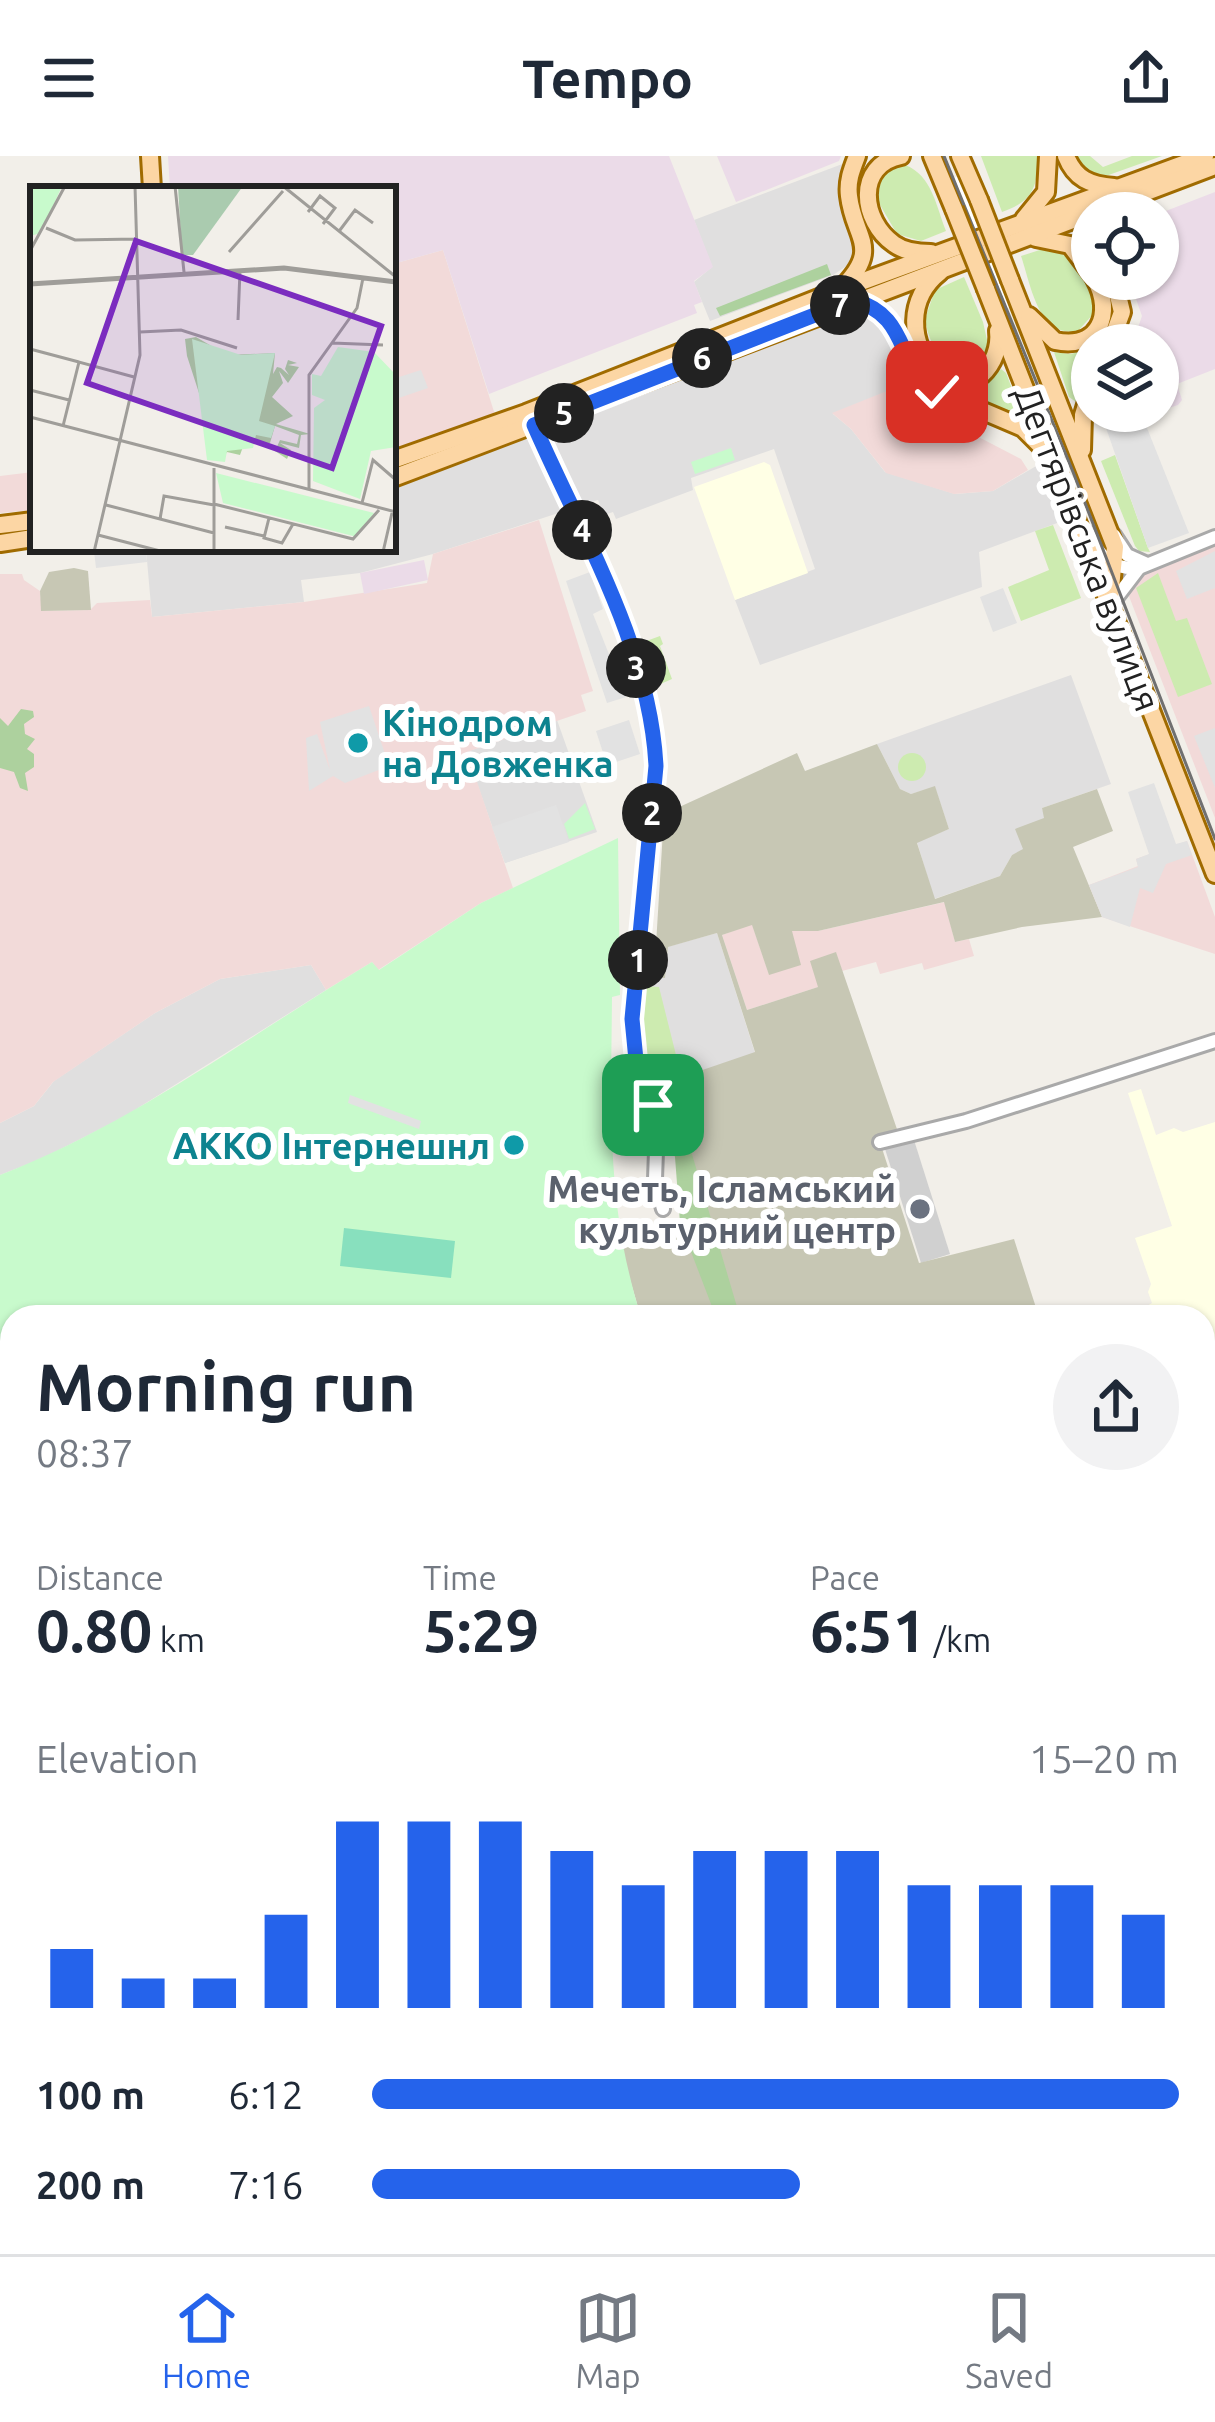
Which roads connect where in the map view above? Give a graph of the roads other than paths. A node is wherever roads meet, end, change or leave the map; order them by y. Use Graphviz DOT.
graph roads {
  1 [pos="150,156"];
  2 [pos="857,156"];
  3 [pos="902,156"];
  4 [pos="932,156"];
  5 [pos="965,156"];
  6 [pos="1048,156"];
  7 [pos="1066,156"];
  8 [pos="1204,156"];
  9 [pos="1215,166"];
  10 [pos="152,186"];
  11 [pos="946,188"];
  12 [pos="1106,192"];
  13 [pos="1136,192"];
  14 [pos="1143,192"];
  15 [pos="1071,215"];
  16 [pos="1020,231"];
  17 [pos="1071,246"];
  18 [pos="946,258"];
  19 [pos="846,295"];
  20 [pos="1103,300"];
  21 [pos="1018,301"];
  22 [pos="995,313"];
  23 [pos="534,425"];
  24 [pos="1083,432"];
  25 [pos="396,459"];
  26 [pos="1082,463"];
  27 [pos="1058,466"];
  28 [pos="396,477"];
  29 [pos="1065,485"];
  30 [pos="1103,516"];
  31 [pos="30,520"];
  32 [pos="0,525"];
  33 [pos="1215,536"];
  34 [pos="30,538"];
  35 [pos="0,543"];
  36 [pos="1115,566"];
  37 [pos="1144,567"];
  38 [pos="1112,611"];
  39 [pos="1215,874"];
  40 [pos="1215,1041"];
  41 [pos="880,1142"];
  42 [pos="663,1210"];
  1 -- 10 [label="main road"];
  2 -- 19 [label="main road"];
  3 -- 11 [label="main road"];
  3 -- 18 [label="main road"];
  4 -- 11 [label="main road, Дегтярівська вулиця"];
  5 -- 21 [label="main road, Дегтярівська вулиця, bridge"];
  6 -- 16 [label="main road"];
  7 -- 12 [label="main road"];
  8 -- 13 [label="main road"];
  9 -- 14 [label="main road"];
  11 -- 22 [label="main road, Дегтярівська вулиця, bridge"];
  15 -- 16 [label="main road"];
  16 -- 17 [label="main road"];
  16 -- 18 [label="main road"];
  18 -- 19 [label="main road"];
  18 -- 22 [label="main road"];
  19 -- 23 [label="main road"];
  19 -- 25 [label="main road"];
  19 -- 27 [label="main road"];
  20 -- 21 [label="main road"];
  21 -- 26 [label="main road, Дегтярівська вулиця"];
  22 -- 27 [label="main road, Дегтярівська вулиця"];
  23 -- 28 [label="main road"];
  23 -- 42 [label="street"];
  24 -- 26 [label="main road"];
  26 -- 30 [label="main road, Дегтярівська вулиця"];
  27 -- 29 [label="main road, Дегтярівська вулиця"];
  29 -- 36 [label="street"];
  29 -- 38 [label="main road, Дегтярівська вулиця"];
  30 -- 36 [label="main road, Дегтярівська вулиця"];
  30 -- 37 [label="street"];
  31 -- 32 [label="main road"];
  33 -- 37 [label="street"];
  34 -- 35 [label="main road"];
  36 -- 37 [label="street"];
  36 -- 38 [label="main road, Дегтярівська вулиця"];
  37 -- 38 [label="street"];
  38 -- 39 [label="main road, Дегтярівська вулиця"];
  40 -- 41 [label="street"];
}
